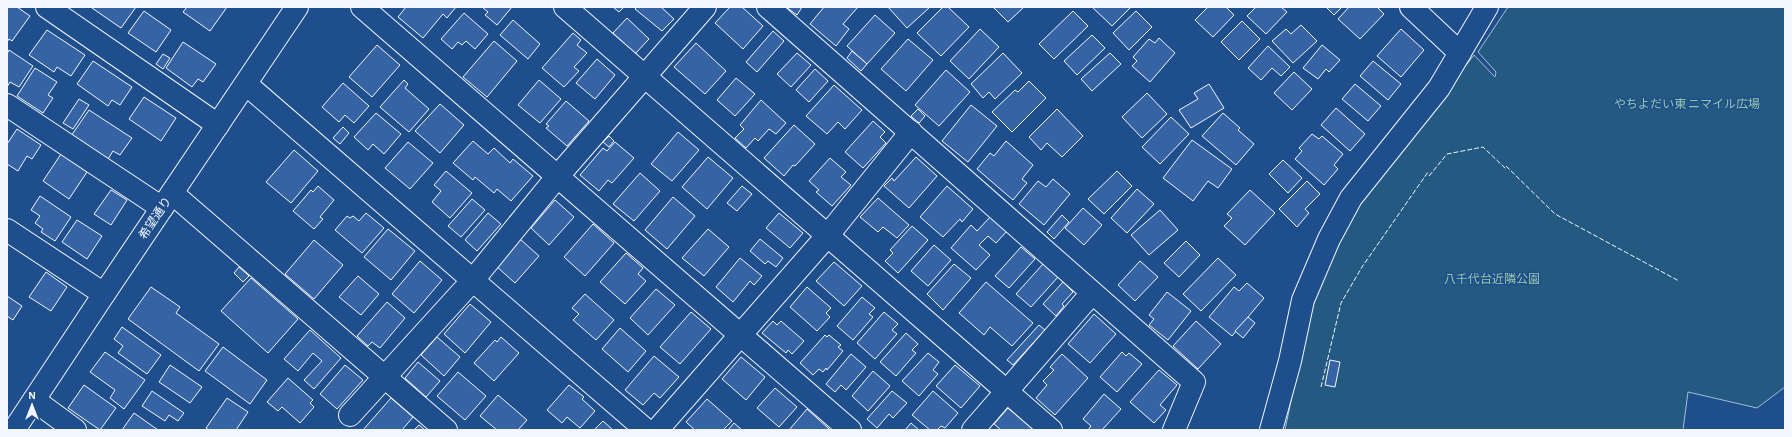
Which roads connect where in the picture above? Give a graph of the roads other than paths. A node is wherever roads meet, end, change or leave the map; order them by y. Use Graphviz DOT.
graph roads {
  1 [pos="47,7"];
  2 [pos="362,7"];
  3 [pos="565,7"];
  4 [pos="706,7"];
  5 [pos="768,7"];
  6 [pos="1411,7"];
  7 [pos="1487,7"];
  8 [pos="290,10"];
  9 [pos="1460,53"];
  10 [pos="644,78"];
  11 [pos="246,84"];
  12 [pos="7,105"];
  13 [pos="218,125"];
  14 [pos="911,132"];
  15 [pos="558,177"];
  16 [pos="167,200"];
  17 [pos="7,230"];
  18 [pos="828,235"];
  19 [pos="473,280"];
  20 [pos="1092,293"];
  21 [pos="104,294"];
  22 [pos="740,335"];
  23 [pos="384,376"];
  24 [pos="1007,390"];
  25 [pos="34,400"];
  26 [pos="350,415"];
  27 [pos="14,430"];
  28 [pos="75,430"];
  29 [pos="446,430"];
  30 [pos="646,430"];
  31 [pos="657,430"];
  32 [pos="850,430"];
  33 [pos="973,430"];
  34 [pos="1051,430"];
  35 [pos="1174,430"];
  36 [pos="1271,430"];
  1 -- 13 [label="street"];
  2 -- 15 [label="street"];
  3 -- 10 [label="street"];
  4 -- 10 [label="street"];
  5 -- 14 [label="street"];
  6 -- 9 [label="street"];
  7 -- 9 [label="street"];
  8 -- 11 [label="street, 希望通り"];
  9 -- 36 [label="street"];
  10 -- 15 [label="street"];
  10 -- 18 [label="street"];
  11 -- 13 [label="street, 希望通り"];
  11 -- 19 [label="street"];
  12 -- 16 [label="street"];
  13 -- 16 [label="street, 希望通り"];
  14 -- 18 [label="street"];
  14 -- 20 [label="street"];
  15 -- 19 [label="street"];
  15 -- 22 [label="street"];
  16 -- 21 [label="street, 希望通り"];
  16 -- 23 [label="street"];
  17 -- 21 [label="street"];
  18 -- 22 [label="street"];
  18 -- 24 [label="street"];
  19 -- 23 [label="street"];
  19 -- 30 [label="street"];
  20 -- 24 [label="street"];
  20 -- 35 [label="street"];
  21 -- 25 [label="street, 希望通り"];
  22 -- 31 [label="street"];
  22 -- 32 [label="street"];
  23 -- 26 [label="street"];
  23 -- 29 [label="street"];
  24 -- 33 [label="street"];
  24 -- 34 [label="street"];
  25 -- 27 [label="street, 希望通り"];
  25 -- 28 [label="street"];
}
